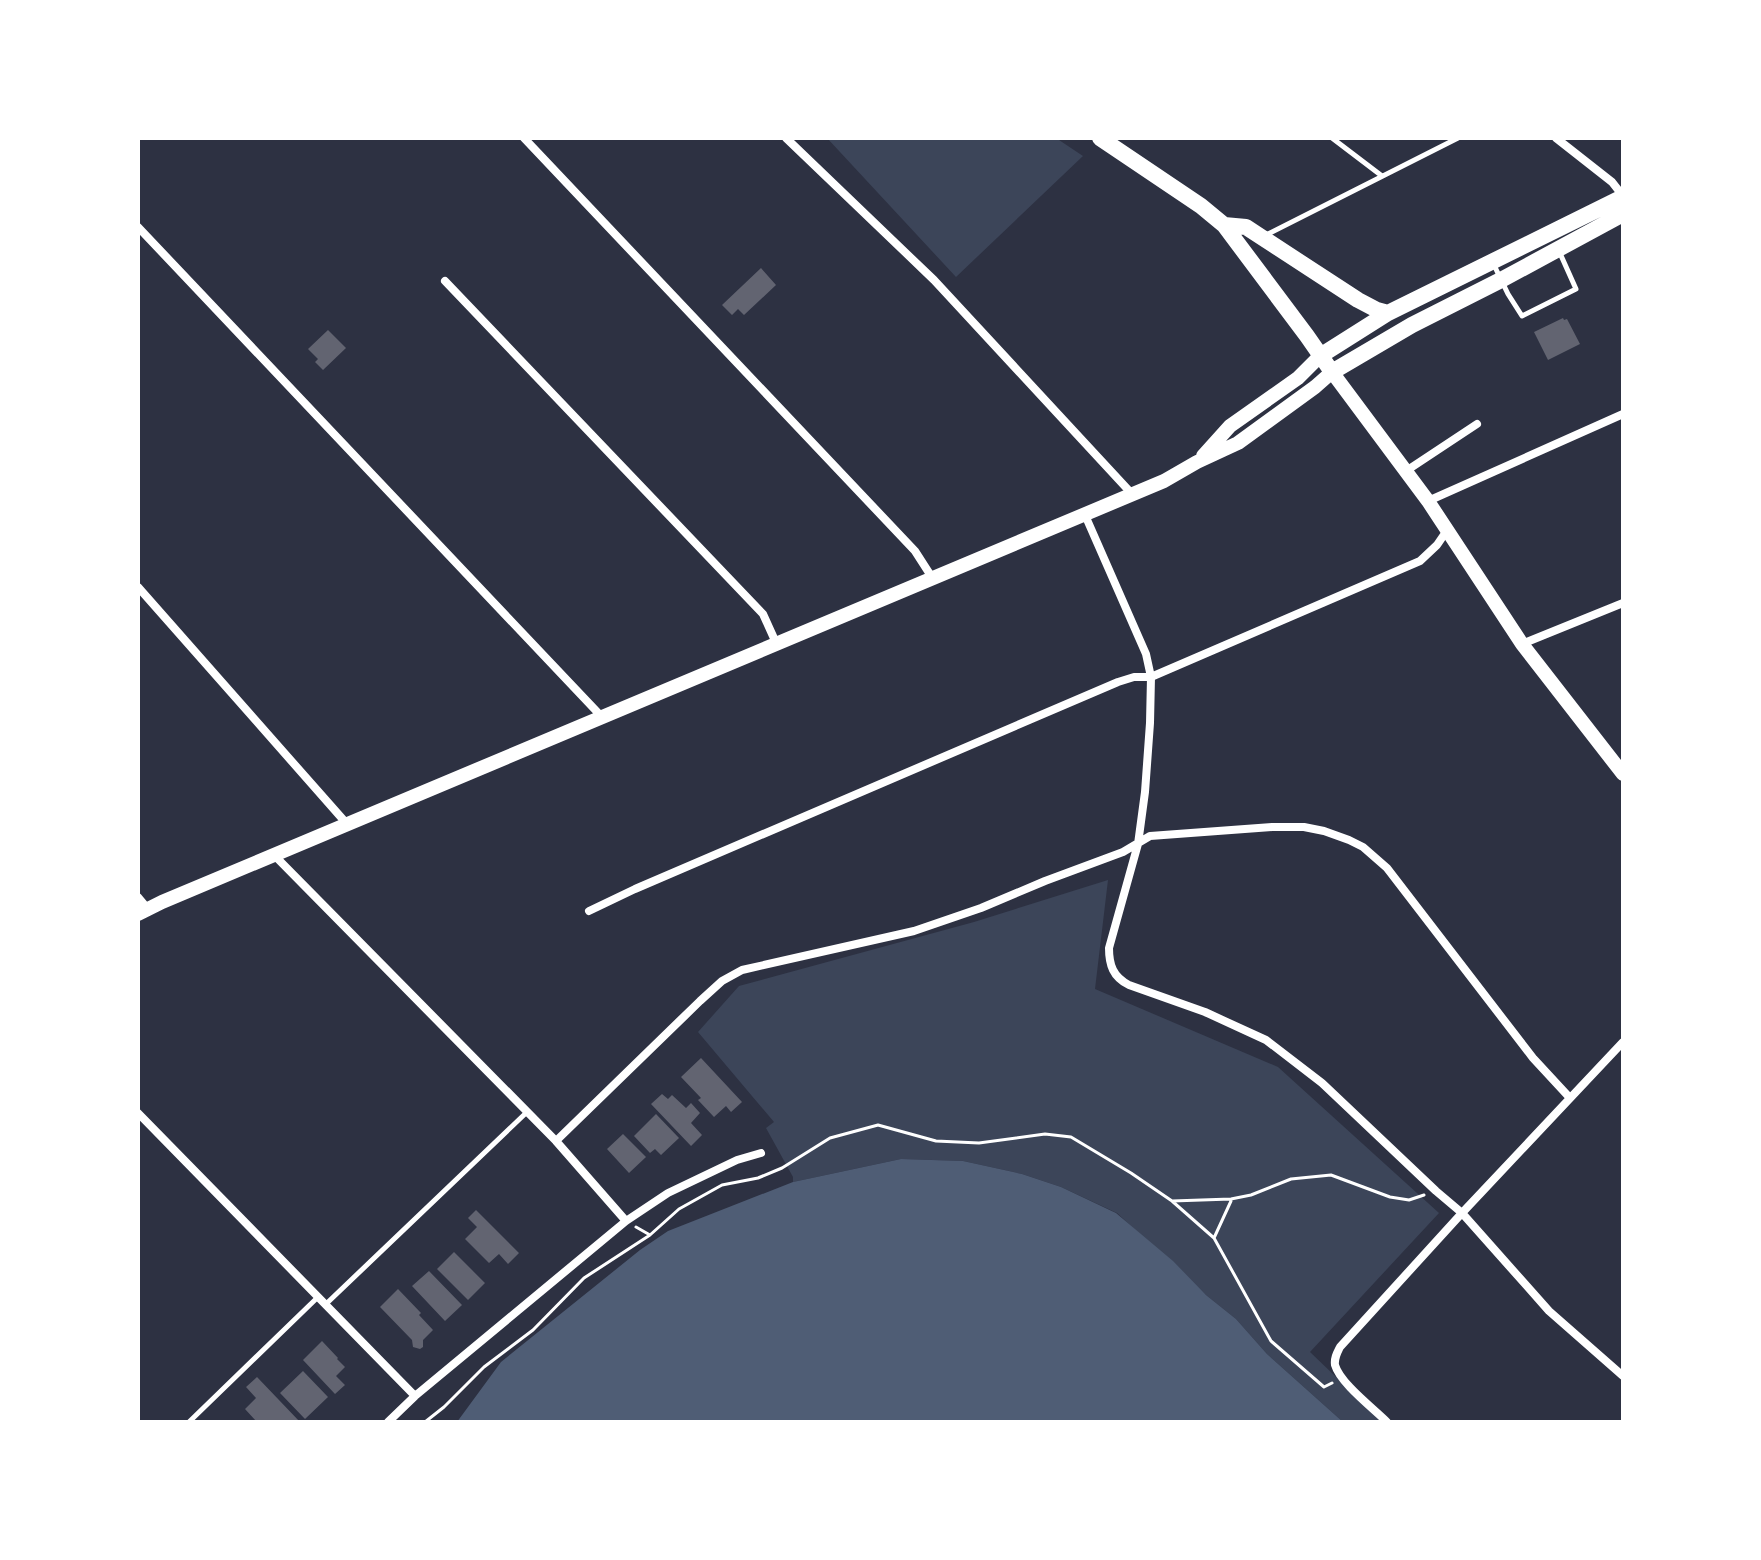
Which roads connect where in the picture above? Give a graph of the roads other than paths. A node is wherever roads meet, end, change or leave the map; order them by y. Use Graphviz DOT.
graph roads {
  1 [pos="524,138"];
  2 [pos="786,138"];
  3 [pos="1100,138"];
  4 [pos="1332,138"];
  5 [pos="1458,138"];
  6 [pos="1556,138"];
  7 [pos="1383,177"];
  8 [pos="1623,197"];
  9 [pos="1623,214"];
  10 [pos="1224,225"];
  11 [pos="138,227"];
  12 [pos="1549,232"];
  13 [pos="1261,237"];
  14 [pos="1558,248"];
  15 [pos="1492,260"];
  16 [pos="1501,280"];
  17 [pos="445,281"];
  18 [pos="1388,313"];
  19 [pos="1320,356"];
  20 [pos="1332,372"];
  21 [pos="1623,414"];
  22 [pos="1477,424"];
  23 [pos="1197,462"];
  24 [pos="1406,471"];
  25 [pos="1133,495"];
  26 [pos="1428,501"];
  27 [pos="1085,515"];
  28 [pos="1448,529"];
  29 [pos="933,580"];
  30 [pos="138,587"];
  31 [pos="1623,603"];
  32 [pos="1522,644"];
  33 [pos="777,645"];
  34 [pos="1151,677"];
  35 [pos="602,717"];
  36 [pos="1623,774"];
  37 [pos="347,825"];
  38 [pos="1138,844"];
  39 [pos="274,855"];
  40 [pos="141,907"];
  41 [pos="589,911"];
  42 [pos="1623,1042"];
  43 [pos="1570,1098"];
  44 [pos="527,1112"];
  45 [pos="138,1113"];
  46 [pos="556,1141"];
  47 [pos="761,1153"];
  48 [pos="1462,1213"];
  49 [pos="626,1221"];
  50 [pos="318,1297"];
  51 [pos="325,1305"];
  52 [pos="1623,1376"];
  53 [pos="415,1396"];
  54 [pos="189,1422"];
  55 [pos="388,1422"];
  56 [pos="1387,1422"];
  1 -- 29 [label="street"];
  2 -- 25 [label="street"];
  3 -- 10 [label="main road"];
  4 -- 7 [label="lane"];
  5 -- 7 [label="lane"];
  6 -- 8 [label="street"];
  7 -- 13 [label="lane"];
  8 -- 12 [label="main road"];
  9 -- 14 [label="main road"];
  10 -- 13 [label="main road"];
  10 -- 19 [label="main road"];
  11 -- 35 [label="street"];
  12 -- 14 [label="lane"];
  12 -- 15 [label="main road"];
  13 -- 18 [label="main road"];
  14 -- 16 [label="main road"];
  14 -- 16 [label="lane"];
  15 -- 16 [label="lane"];
  15 -- 18 [label="main road"];
  16 -- 20 [label="main road"];
  17 -- 33 [label="street"];
  18 -- 19 [label="main road"];
  19 -- 20 [label="main road"];
  19 -- 23 [label="main road"];
  20 -- 23 [label="main road"];
  20 -- 24 [label="main road"];
  21 -- 26 [label="street"];
  22 -- 24 [label="street"];
  23 -- 25 [label="main road"];
  24 -- 26 [label="main road"];
  25 -- 27 [label="main road"];
  26 -- 28 [label="main road"];
  27 -- 29 [label="main road"];
  27 -- 34 [label="street"];
  28 -- 32 [label="main road"];
  28 -- 34 [label="street"];
  29 -- 33 [label="main road"];
  30 -- 37 [label="street"];
  31 -- 32 [label="street"];
  32 -- 36 [label="main road"];
  33 -- 35 [label="main road"];
  34 -- 38 [label="street"];
  34 -- 41 [label="street"];
  35 -- 37 [label="main road"];
  37 -- 39 [label="main road"];
  38 -- 43 [label="street"];
  38 -- 46 [label="street"];
  38 -- 48 [label="street"];
  39 -- 40 [label="main road"];
  39 -- 44 [label="street"];
  42 -- 43 [label="street"];
  43 -- 48 [label="street"];
  44 -- 46 [label="street"];
  44 -- 51 [label="lane"];
  45 -- 50 [label="street"];
  46 -- 49 [label="street"];
  47 -- 49 [label="street"];
  48 -- 52 [label="street"];
  48 -- 56 [label="street"];
  49 -- 53 [label="street"];
  50 -- 51 [label="street"];
  50 -- 54 [label="lane"];
  51 -- 53 [label="street"];
  53 -- 55 [label="street"];
}
